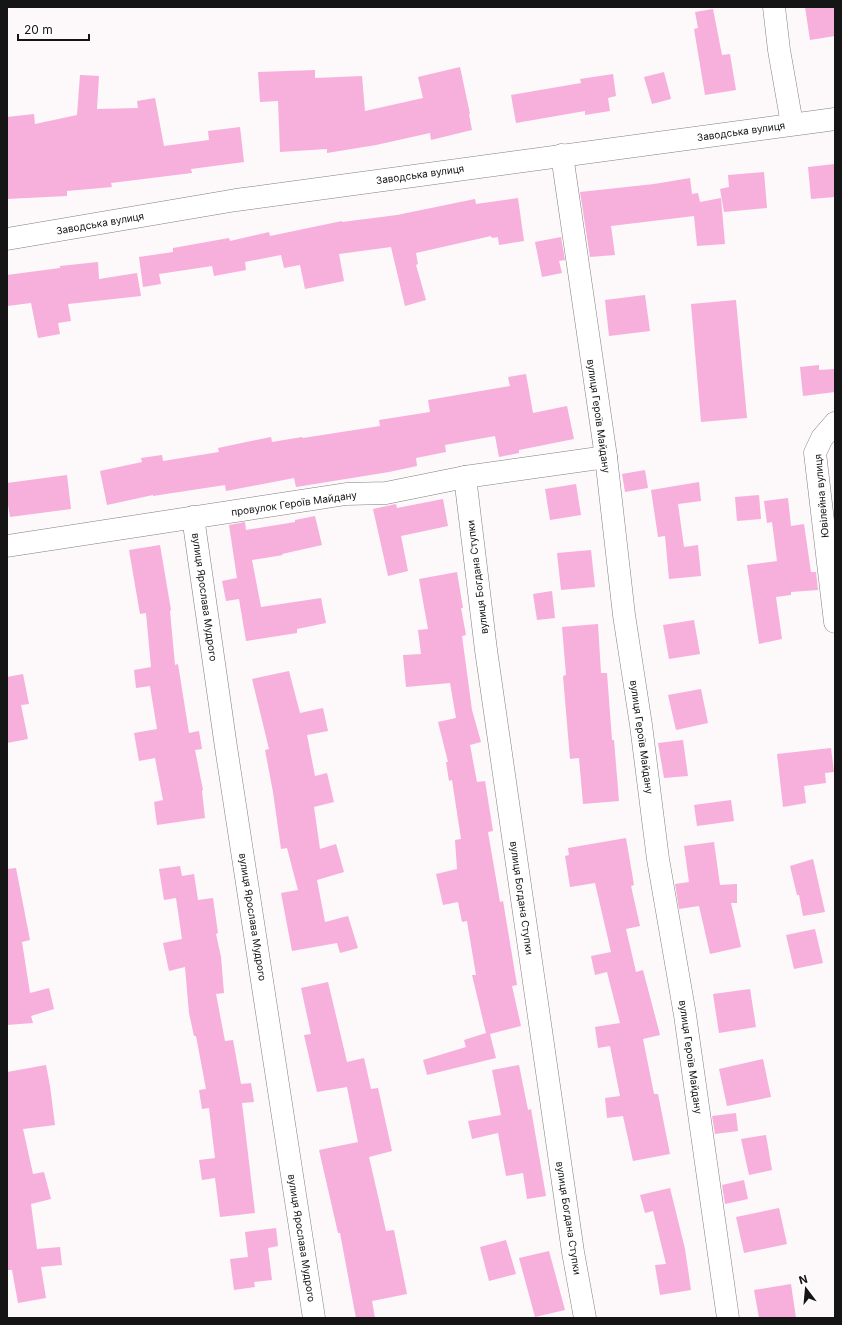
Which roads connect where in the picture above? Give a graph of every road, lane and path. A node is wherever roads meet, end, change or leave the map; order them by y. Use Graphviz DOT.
graph roads {
  1 [pos="774,7"];
  2 [pos="835,118"];
  3 [pos="792,124"];
  4 [pos="562,155"];
  5 [pos="7,239"];
  6 [pos="835,423"];
  7 [pos="606,457"];
  8 [pos="465,476"];
  9 [pos="193,517"];
  10 [pos="7,546"];
  11 [pos="835,622"];
  12 [pos="314,1318"];
  13 [pos="585,1318"];
  14 [pos="728,1318"];
  1 -- 3 [label="street"];
  2 -- 3 [label="street, Заводська вулиця"];
  3 -- 4 [label="street, Заводська вулиця"];
  4 -- 5 [label="street, Заводська вулиця"];
  4 -- 7 [label="street, вулиця Героїв Майдану"];
  6 -- 11 [label="street, Ювілейна вулиця"];
  7 -- 8 [label="street, провулок Героїв Майдану"];
  7 -- 14 [label="street, вулиця Героїв Майдану"];
  8 -- 9 [label="street, провулок Героїв Майдану"];
  8 -- 13 [label="street, вулиця Богдана Ступки"];
  9 -- 10 [label="street, провулок Героїв Майдану"];
  9 -- 12 [label="street, вулиця Ярослава Мудрого"];
}
